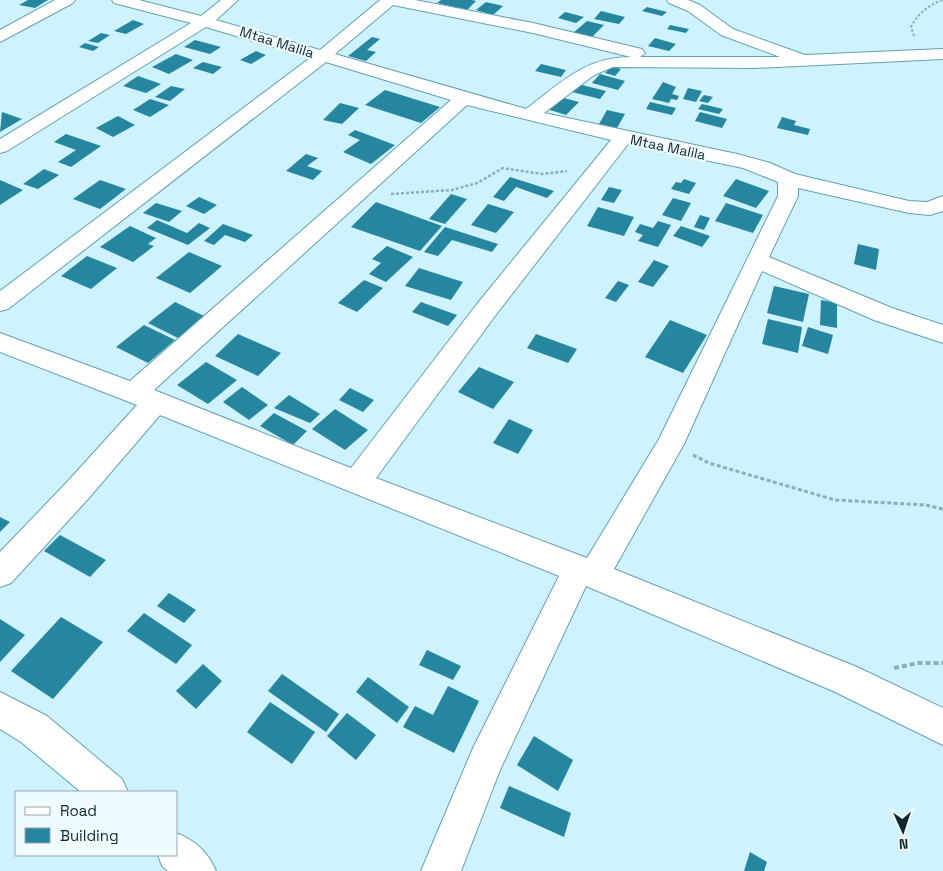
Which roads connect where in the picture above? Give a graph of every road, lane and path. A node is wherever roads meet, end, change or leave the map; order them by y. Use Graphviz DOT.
graph roads {
  1 [pos="67,0"];
  2 [pos="120,0"];
  3 [pos="230,0"];
  4 [pos="390,0"];
  5 [pos="675,0"];
  6 [pos="942,0"];
  7 [pos="205,21"];
  8 [pos="0,37"];
  9 [pos="943,54"];
  10 [pos="920,55"];
  11 [pos="323,56"];
  12 [pos="674,61"];
  13 [pos="807,62"];
  14 [pos="465,97"];
  15 [pos="530,116"];
  16 [pos="623,138"];
  17 [pos="0,147"];
  18 [pos="602,166"];
  19 [pos="788,179"];
  20 [pos="351,200"];
  21 [pos="943,202"];
  22 [pos="756,260"];
  23 [pos="0,303"];
  24 [pos="943,334"];
  25 [pos="0,342"];
  26 [pos="144,397"];
  27 [pos="670,444"];
  28 [pos="356,483"];
  29 [pos="943,509"];
  30 [pos="0,573"];
  31 [pos="586,573"];
  32 [pos="0,709"];
  33 [pos="943,727"];
  34 [pos="108,791"];
  35 [pos="178,854"];
  36 [pos="196,871"];
  37 [pos="441,871"];
  1 -- 8 [label="street"];
  2 -- 7 [label="street, Mtaa Malila"];
  3 -- 7 [label="street"];
  4 -- 11 [label="street"];
  4 -- 12 [label="street"];
  5 -- 13 [label="street"];
  6 -- 10 [label="path"];
  7 -- 11 [label="street, Mtaa Malila"];
  7 -- 17 [label="street"];
  9 -- 10 [label="street"];
  10 -- 13 [label="street"];
  11 -- 14 [label="street, Mtaa Malila"];
  11 -- 23 [label="street"];
  12 -- 13 [label="street"];
  12 -- 15 [label="street"];
  14 -- 15 [label="street, Mtaa Malila"];
  14 -- 20 [label="street"];
  15 -- 16 [label="street, Mtaa Malila"];
  16 -- 18 [label="street"];
  16 -- 19 [label="street, Mtaa Malila"];
  18 -- 20 [label="path"];
  18 -- 28 [label="street"];
  19 -- 21 [label="street, Mtaa Malila"];
  19 -- 22 [label="street"];
  20 -- 26 [label="street"];
  22 -- 24 [label="street"];
  22 -- 27 [label="street"];
  25 -- 26 [label="street"];
  26 -- 28 [label="street"];
  26 -- 30 [label="street"];
  27 -- 29 [label="path"];
  27 -- 31 [label="street"];
  28 -- 31 [label="street"];
  31 -- 33 [label="street"];
  31 -- 37 [label="street"];
  32 -- 34 [label="street"];
  35 -- 36 [label="street"];
}
